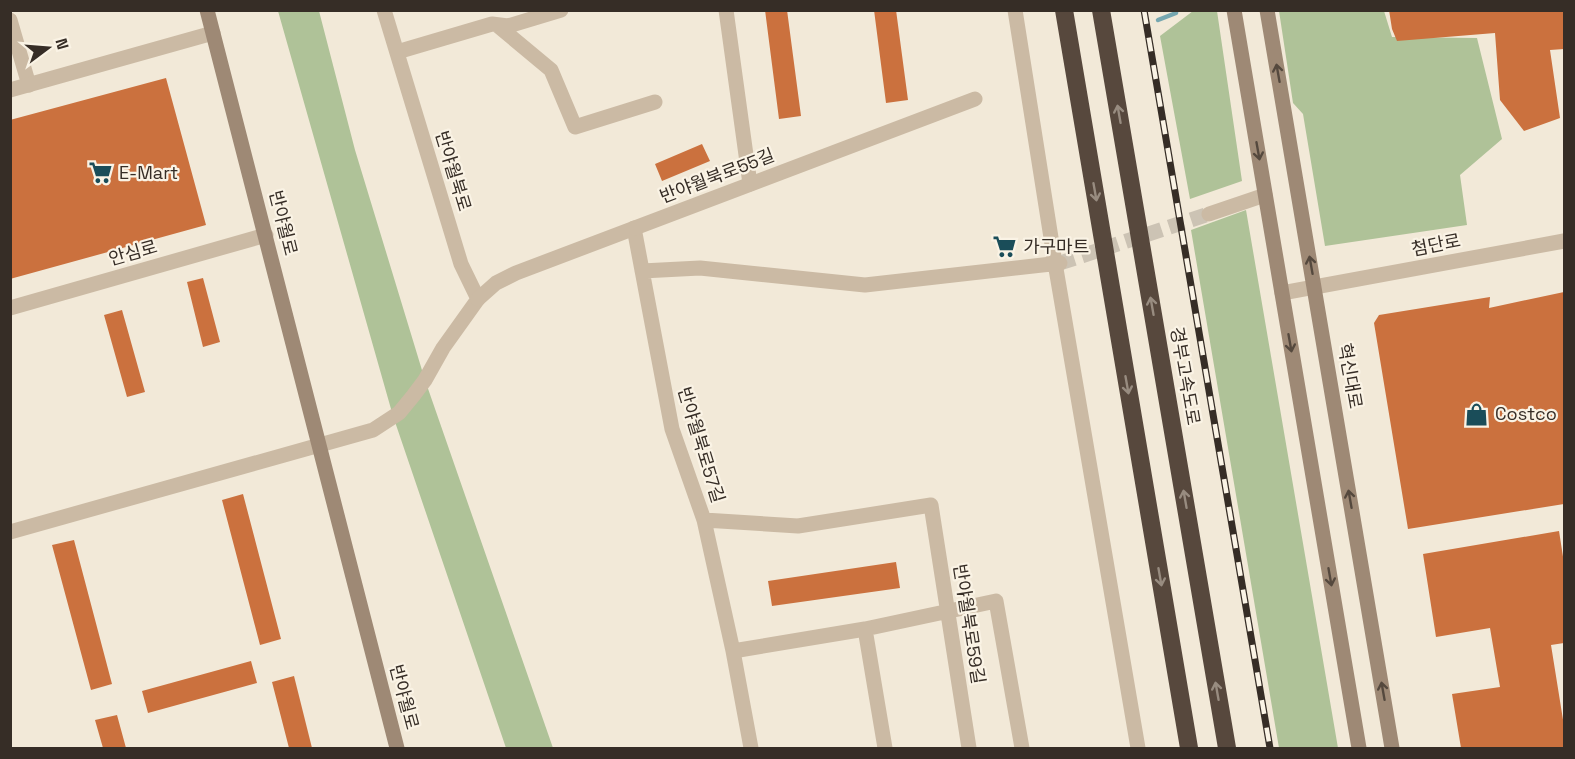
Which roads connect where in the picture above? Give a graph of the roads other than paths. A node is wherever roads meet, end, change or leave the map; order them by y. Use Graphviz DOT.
graph roads {
  1 [pos="15,10"];
  2 [pos="207,10"];
  3 [pos="384,10"];
  4 [pos="561,10"];
  5 [pos="726,10"];
  6 [pos="1015,10"];
  7 [pos="1064,10"];
  8 [pos="1101,10"];
  9 [pos="1234,10"];
  10 [pos="1267,10"];
  11 [pos="10,12"];
  12 [pos="10,20"];
  13 [pos="493,20"];
  14 [pos="213,33"];
  15 [pos="397,52"];
  16 [pos="29,85"];
  17 [pos="10,90"];
  18 [pos="975,99"];
  19 [pos="655,102"];
  20 [pos="750,184"];
  21 [pos="1265,195"];
  22 [pos="1209,214"];
  23 [pos="634,228"];
  24 [pos="266,235"];
  25 [pos="1564,241"];
  26 [pos="1058,263"];
  27 [pos="642,271"];
  28 [pos="1315,288"];
  29 [pos="1282,293"];
  30 [pos="478,299"];
  31 [pos="10,309"];
  32 [pos="319,446"];
  33 [pos="931,505"];
  34 [pos="704,520"];
  35 [pos="10,532"];
  36 [pos="947,611"];
  37 [pos="866,629"];
  38 [pos="733,651"];
  39 [pos="397,748"];
  40 [pos="751,748"];
  41 [pos="885,748"];
  42 [pos="969,748"];
  43 [pos="1022,748"];
  44 [pos="1138,748"];
  45 [pos="1189,748"];
  46 [pos="1227,748"];
  47 [pos="1359,748"];
  48 [pos="1392,748"];
  1 -- 11 [label="street"];
  2 -- 14 [label="main road, 반야월로"];
  3 -- 15 [label="street, 반야월북로"];
  4 -- 13 [label="street"];
  5 -- 20 [label="street"];
  6 -- 26 [label="street"];
  7 -- 45 [label="highway, one-way"];
  46 -- 8 [label="highway, 경부고속도로, one-way"];
  9 -- 21 [label="main road, one-way"];
  28 -- 10 [label="main road, 혁신대로, one-way"];
  12 -- 16 [label="street"];
  13 -- 15 [label="street"];
  13 -- 19 [label="street"];
  14 -- 16 [label="street"];
  14 -- 24 [label="main road, 반야월로"];
  15 -- 30 [label="street, 반야월북로"];
  16 -- 17 [label="street"];
  18 -- 20 [label="street, 반야월북로55길"];
  20 -- 23 [label="street, 반야월북로55길"];
  21 -- 22 [label="street"];
  21 -- 29 [label="main road"];
  23 -- 27 [label="street, 반야월북로57길"];
  23 -- 30 [label="street, 반야월북로55길"];
  24 -- 31 [label="street, 안심로"];
  24 -- 32 [label="main road, 반야월로"];
  25 -- 28 [label="street, 첨단로"];
  26 -- 27 [label="street"];
  26 -- 44 [label="street"];
  27 -- 34 [label="street, 반야월북로57길"];
  28 -- 29 [label="street, 첨단로"];
  48 -- 28 [label="main road, 혁신대로, one-way"];
  29 -- 47 [label="main road, one-way"];
  30 -- 32 [label="street"];
  32 -- 35 [label="street"];
  32 -- 39 [label="main road, 반야월로"];
  33 -- 34 [label="street, 반야월북로57길"];
  33 -- 36 [label="street, 반야월북로59길"];
  34 -- 38 [label="street"];
  36 -- 37 [label="street"];
  36 -- 42 [label="street, 반야월북로59길"];
  36 -- 43 [label="street"];
  37 -- 38 [label="street"];
  37 -- 41 [label="street"];
  38 -- 40 [label="street"];
}
